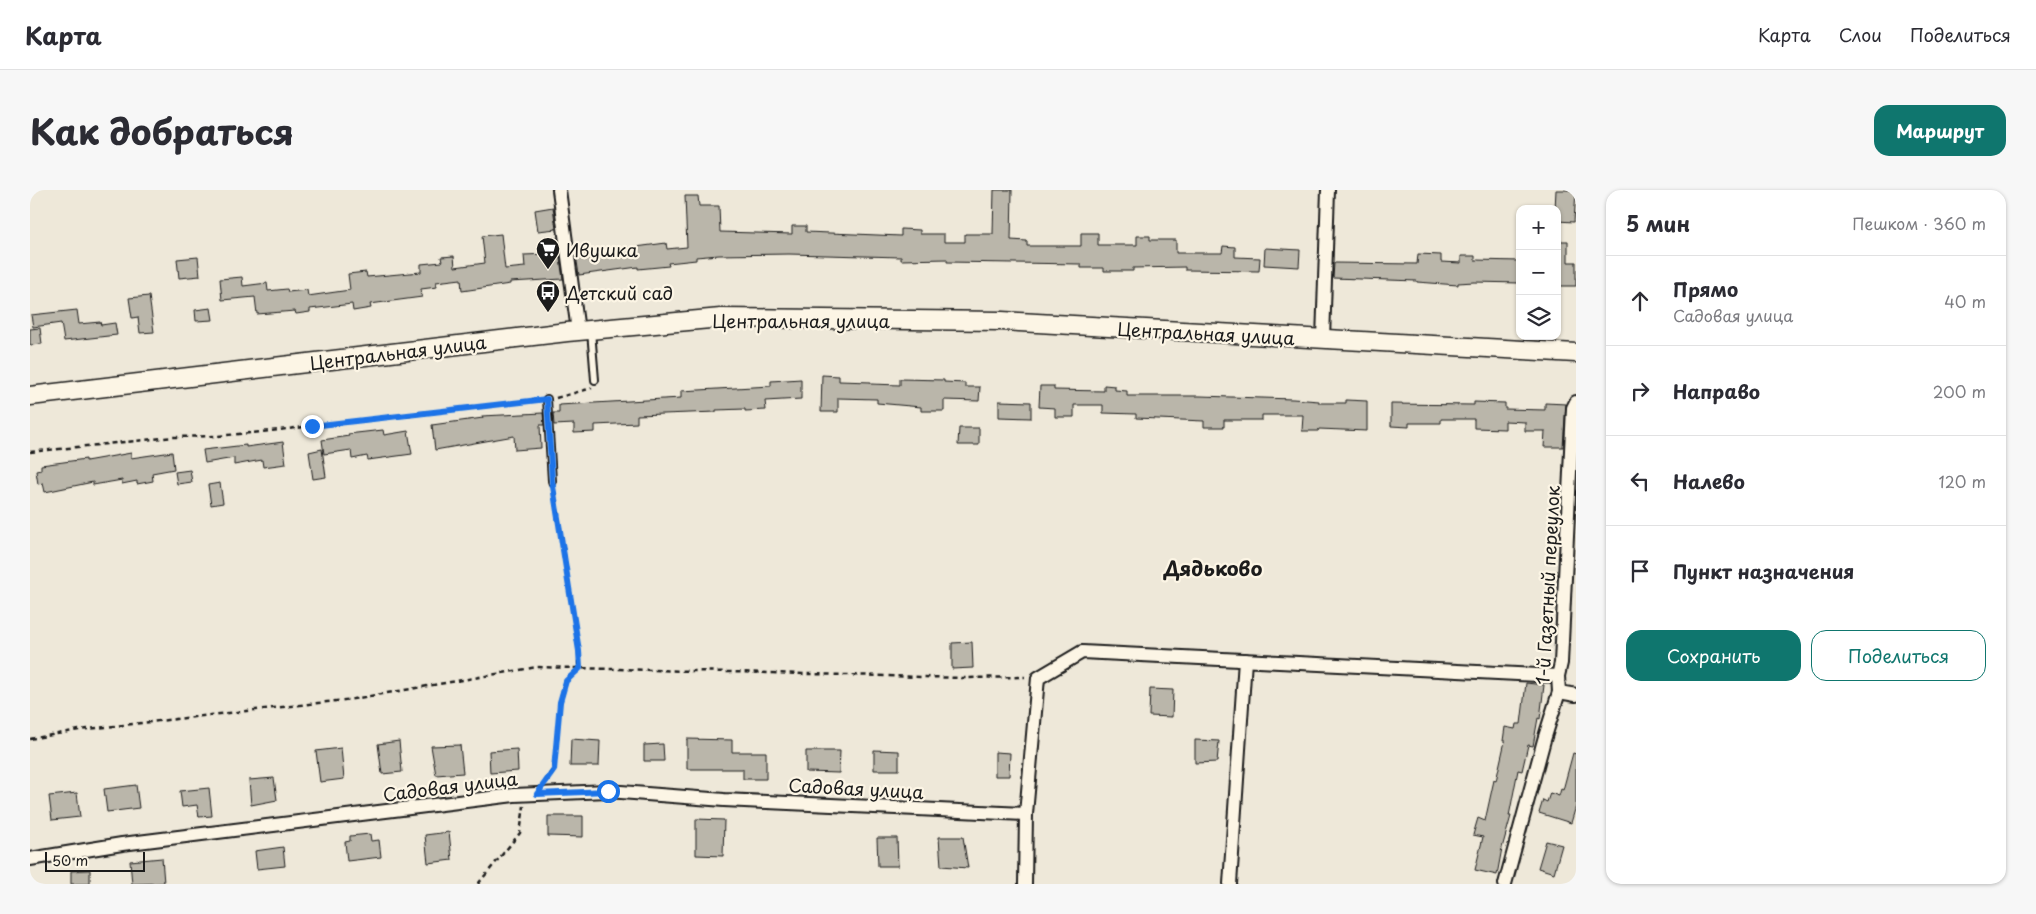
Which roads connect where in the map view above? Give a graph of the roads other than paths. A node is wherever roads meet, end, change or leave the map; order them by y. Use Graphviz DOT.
graph roads {
  1 [pos="559,190"];
  2 [pos="1328,190"];
  3 [pos="585,330"];
  4 [pos="1323,339"];
  5 [pos="1576,353"];
  6 [pos="595,384"];
  7 [pos="30,396"];
  8 [pos="547,399"];
  9 [pos="1576,402"];
  10 [pos="552,480"];
  11 [pos="1245,660"];
  12 [pos="1558,676"];
  13 [pos="1559,692"];
  14 [pos="1576,695"];
  15 [pos="1026,814"];
  16 [pos="30,859"];
  17 [pos="1025,884"];
  18 [pos="1230,884"];
  19 [pos="1505,884"];
  1 -- 3 [label="street"];
  2 -- 4 [label="street"];
  3 -- 4 [label="street, Центральная улица"];
  3 -- 6 [label="lane"];
  3 -- 7 [label="street, Центральная улица"];
  4 -- 5 [label="street, Центральная улица"];
  8 -- 10 [label="lane"];
  9 -- 12 [label="street, 1-й Газетный переулок"];
  11 -- 12 [label="street"];
  11 -- 15 [label="street"];
  11 -- 18 [label="street"];
  12 -- 13 [label="street, 1-й Газетный переулок"];
  13 -- 14 [label="street"];
  13 -- 19 [label="street, 1-й Газетный переулок"];
  15 -- 16 [label="street, Садовая улица"];
  15 -- 17 [label="street"];
}
